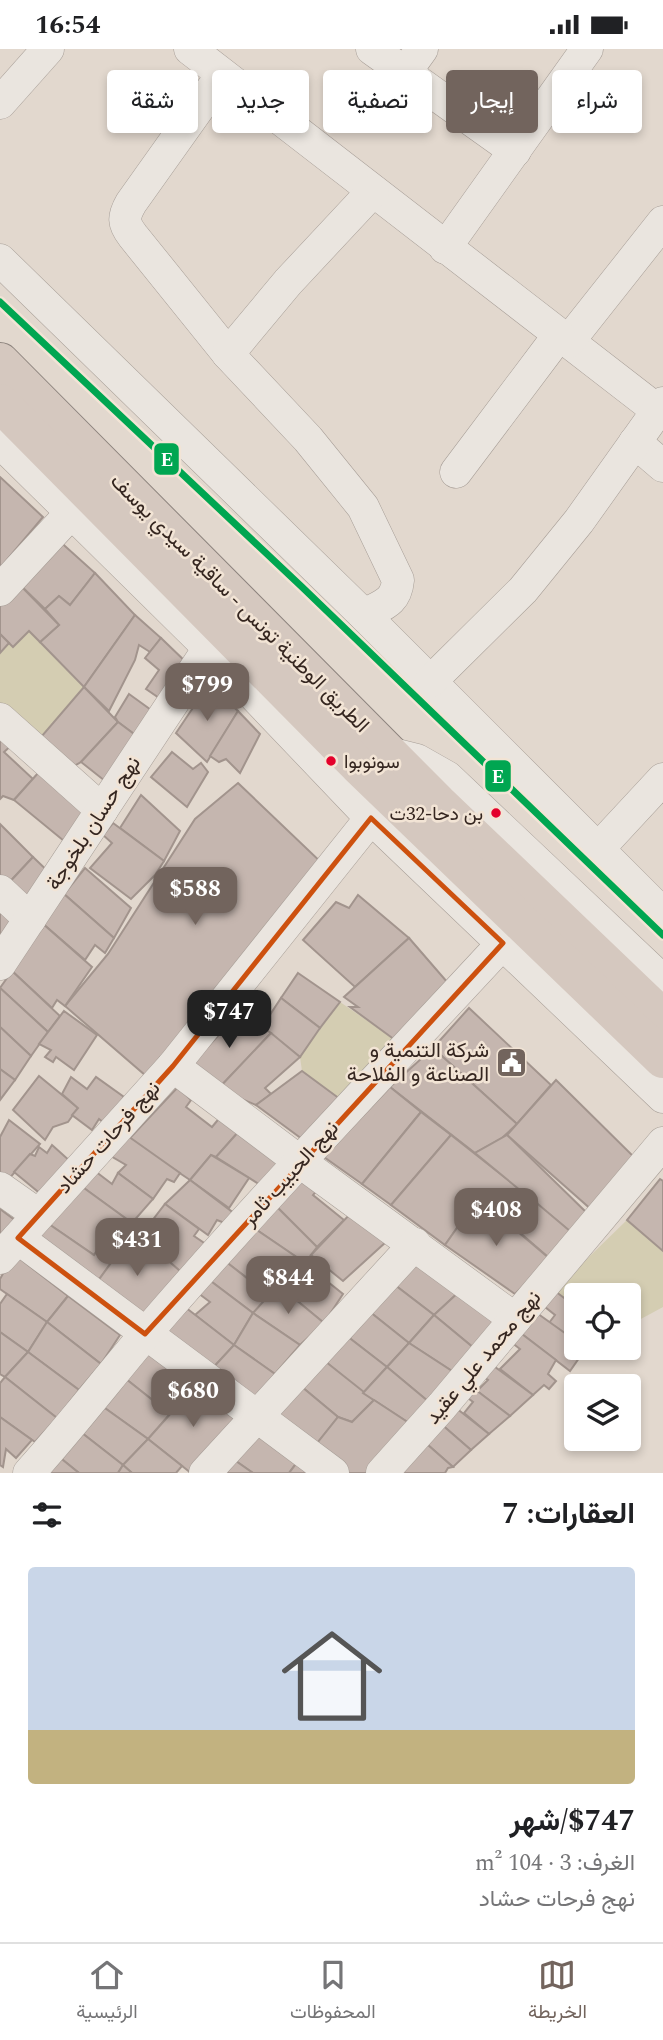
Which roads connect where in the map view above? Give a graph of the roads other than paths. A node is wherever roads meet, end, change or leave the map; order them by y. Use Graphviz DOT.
graph roads {
  1 [pos="48,49"];
  2 [pos="190,49"];
  3 [pos="372,49"];
  4 [pos="586,49"];
  5 [pos="413,61"];
  6 [pos="216,70"];
  7 [pos="212,89"];
  8 [pos="0,103"];
  9 [pos="298,133"];
  10 [pos="515,151"];
  11 [pos="373,191"];
  12 [pos="663,222"];
  13 [pos="445,248"];
  14 [pos="0,260"];
  15 [pos="564,339"];
  16 [pos="228,353"];
  17 [pos="0,362"];
  18 [pos="0,403"];
  19 [pos="660,407"];
  20 [pos="0,442"];
  21 [pos="635,442"];
  22 [pos="663,465"];
  23 [pos="456,472"];
  24 [pos="72,512"];
  25 [pos="0,590"];
  26 [pos="364,615"];
  27 [pos="209,648"];
  28 [pos="430,682"];
  29 [pos="0,719"];
  30 [pos="389,753"];
  31 [pos="663,779"];
  32 [pos="102,810"];
  33 [pos="428,813"];
  34 [pos="371,818"];
  35 [pos="598,849"];
  36 [pos="0,891"];
  37 [pos="663,914"];
  38 [pos="30,919"];
  39 [pos="503,943"];
  40 [pos="0,964"];
  41 [pos="663,981"];
  42 [pos="663,1018"];
  43 [pos="663,1059"];
  44 [pos="173,1066"];
  45 [pos="663,1097"];
  46 [pos="663,1143"];
  47 [pos="299,1161"];
  48 [pos="0,1188"];
  49 [pos="18,1237"];
  50 [pos="415,1244"];
  51 [pos="515,1319"];
  52 [pos="145,1334"];
  53 [pos="257,1417"];
  54 [pos="29,1473"];
  55 [pos="205,1473"];
  56 [pos="333,1473"];
  57 [pos="382,1473"];
  1 -- 8 [label="street"];
  2 -- 6 [label="street"];
  3 -- 5 [label="street"];
  4 -- 10 [label="street"];
  5 -- 10 [label="street"];
  7 -- 16 [label="street"];
  9 -- 11 [label="street"];
  10 -- 13 [label="street"];
  11 -- 13 [label="street"];
  11 -- 16 [label="street"];
  12 -- 15 [label="street"];
  13 -- 15 [label="street"];
  14 -- 26 [label="street"];
  15 -- 19 [label="street"];
  15 -- 23 [label="street"];
  16 -- 26 [label="street"];
  17 -- 30 [label="highway, الطريق الوطنية تونس - ساقية سيدي يوسف"];
  18 -- 33 [label="highway, الطريق الوطنية تونس - ساقية سيدي يوسف"];
  19 -- 21 [label="street"];
  20 -- 24 [label="street"];
  21 -- 22 [label="street"];
  21 -- 28 [label="street"];
  24 -- 25 [label="street"];
  24 -- 27 [label="street"];
  26 -- 28 [label="street"];
  27 -- 32 [label="street, نهج حسان بلخوجة"];
  27 -- 34 [label="street"];
  28 -- 35 [label="street"];
  29 -- 32 [label="street"];
  30 -- 33 [label="highway, الطريق الوطنية تونس - ساقية سيدي يوسف"];
  30 -- 41 [label="street"];
  31 -- 35 [label="street"];
  32 -- 38 [label="street, نهج حسان بلخوجة"];
  33 -- 42 [label="highway, الطريق الوطنية تونس - ساقية سيدي يوسف"];
  33 -- 43 [label="highway, الطريق الوطنية تونس - ساقية سيدي يوسف"];
  34 -- 39 [label="street"];
  34 -- 44 [label="street, نهج فرحات حشاد"];
  35 -- 37 [label="street"];
  36 -- 38 [label="street"];
  38 -- 40 [label="street, نهج حسان بلخوجة"];
  39 -- 45 [label="street"];
  39 -- 47 [label="street, نهج الحبيب ثامر"];
  44 -- 47 [label="street"];
  44 -- 49 [label="street, نهج فرحات حشاد"];
  46 -- 51 [label="street, نهج محمد علي عقيد"];
  47 -- 50 [label="street"];
  47 -- 52 [label="street, نهج الحبيب ثامر"];
  48 -- 49 [label="street"];
  49 -- 52 [label="street"];
  50 -- 51 [label="street"];
  50 -- 53 [label="street"];
  51 -- 57 [label="street, نهج محمد علي عقيد"];
  52 -- 53 [label="street"];
  52 -- 54 [label="street, نهج الحبيب ثامر"];
  53 -- 55 [label="street"];
  53 -- 56 [label="street"];
}
